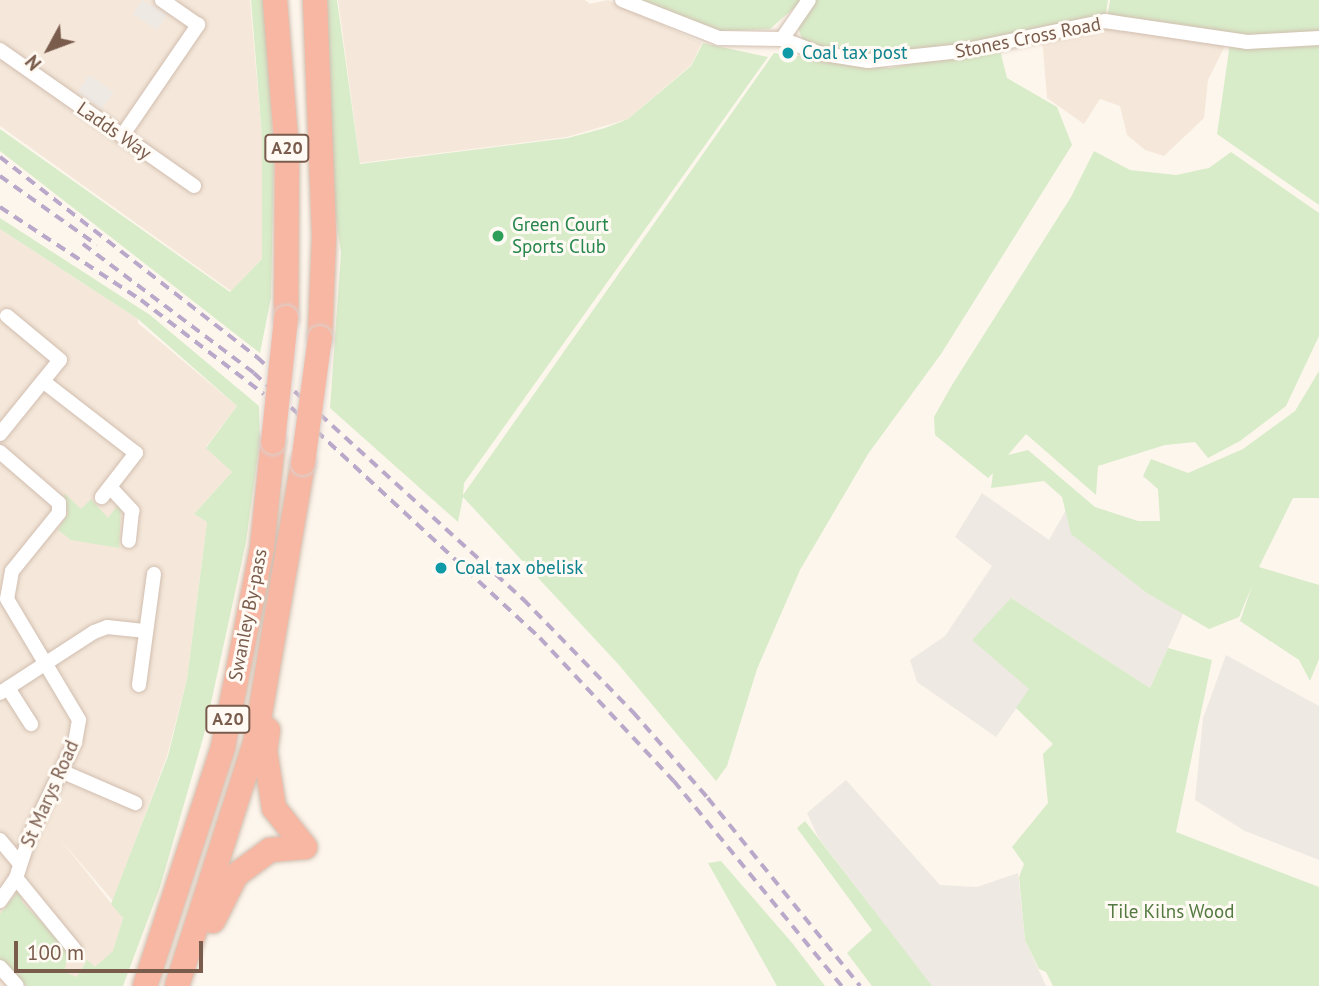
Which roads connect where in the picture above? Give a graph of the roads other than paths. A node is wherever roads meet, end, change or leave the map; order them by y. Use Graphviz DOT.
graph roads {
  1 [pos="162,0"];
  2 [pos="275,0"];
  3 [pos="315,0"];
  4 [pos="622,0"];
  5 [pos="809,0"];
  6 [pos="782,38"];
  7 [pos="1319,38"];
  8 [pos="0,50"];
  9 [pos="122,136"];
  10 [pos="194,186"];
  11 [pos="8,316"];
  12 [pos="44,382"];
  13 [pos="0,434"];
  14 [pos="0,452"];
  15 [pos="302,474"];
  16 [pos="129,541"];
  17 [pos="154,574"];
  18 [pos="144,631"];
  19 [pos="47,664"];
  20 [pos="139,685"];
  21 [pos="4,691"];
  22 [pos="31,724"];
  23 [pos="61,771"];
  24 [pos="135,803"];
  25 [pos="0,840"];
  26 [pos="18,871"];
  27 [pos="0,901"];
  28 [pos="75,950"];
  29 [pos="0,967"];
  30 [pos="17,986"];
  31 [pos="145,986"];
  32 [pos="177,986"];
  33 [pos="183,986"];
  1 -- 9 [label="street"];
  2 -- 31 [label="highway, Swanley By-pass / A20, bridge"];
  3 -- 15 [label="highway, A20, bridge"];
  4 -- 6 [label="street"];
  5 -- 6 [label="street"];
  6 -- 7 [label="street, Stones Cross Road"];
  8 -- 9 [label="street, Ladds Way"];
  9 -- 10 [label="street, Ladds Way"];
  11 -- 12 [label="street"];
  12 -- 13 [label="street"];
  12 -- 16 [label="street"];
  14 -- 19 [label="street, St Marys Road"];
  15 -- 32 [label="highway, Swanley By-pass / A20"];
  15 -- 33 [label="highway"];
  17 -- 18 [label="street"];
  18 -- 19 [label="street"];
  18 -- 20 [label="street"];
  19 -- 21 [label="street"];
  19 -- 23 [label="street, St Marys Road"];
  21 -- 22 [label="street"];
  23 -- 24 [label="street"];
  23 -- 26 [label="street, St Marys Road"];
  25 -- 26 [label="street, St Marys Road"];
  26 -- 27 [label="street, St Marys Road"];
  26 -- 28 [label="street, St Marys Road"];
  29 -- 30 [label="street"];
}
